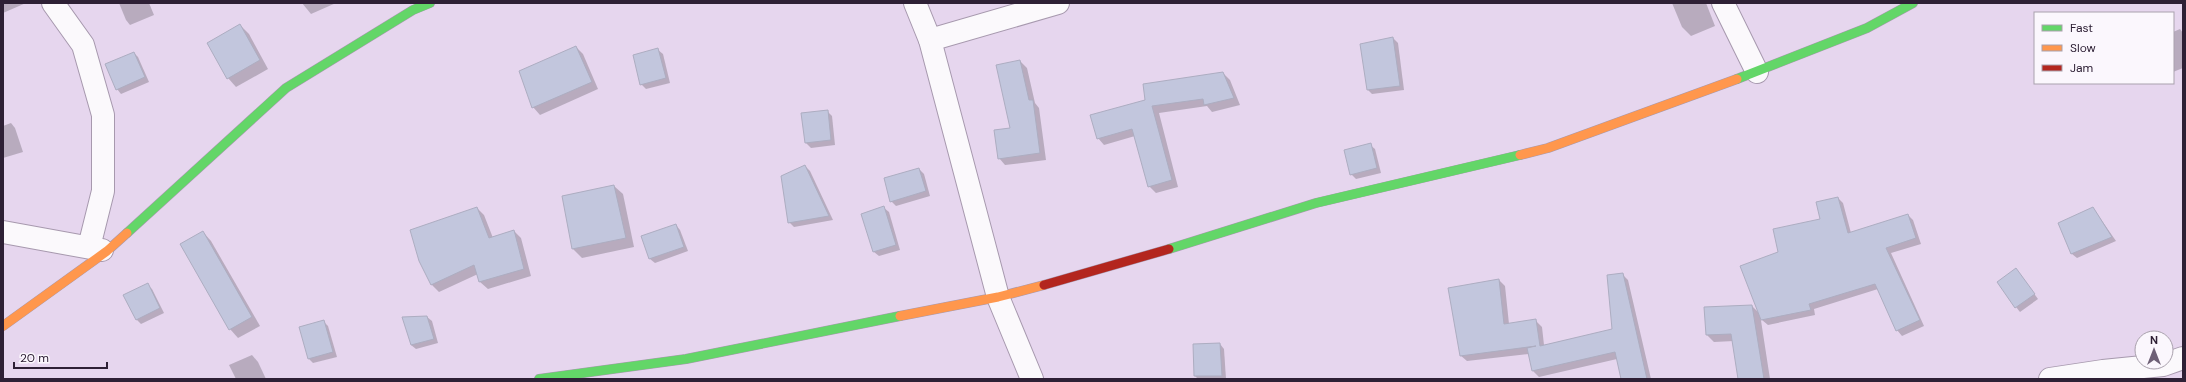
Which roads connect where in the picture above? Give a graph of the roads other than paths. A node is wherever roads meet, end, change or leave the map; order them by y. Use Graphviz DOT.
graph roads {
  1 [pos="52,3"];
  2 [pos="430,3"];
  3 [pos="915,3"];
  4 [pos="1058,3"];
  5 [pos="1723,3"];
  6 [pos="1913,3"];
  7 [pos="930,40"];
  8 [pos="1758,72"];
  9 [pos="3,232"];
  10 [pos="98,249"];
  11 [pos="998,297"];
  12 [pos="3,326"];
  13 [pos="2183,358"];
  14 [pos="540,379"];
  15 [pos="1032,379"];
  16 [pos="2050,379"];
  1 -- 10 [label="street"];
  2 -- 10 [label="street"];
  3 -- 7 [label="street"];
  4 -- 7 [label="street"];
  5 -- 8 [label="street"];
  6 -- 8 [label="street"];
  7 -- 11 [label="street"];
  8 -- 11 [label="street"];
  9 -- 10 [label="street"];
  10 -- 12 [label="street"];
  11 -- 14 [label="street"];
  11 -- 15 [label="street"];
  13 -- 16 [label="street"];
}
